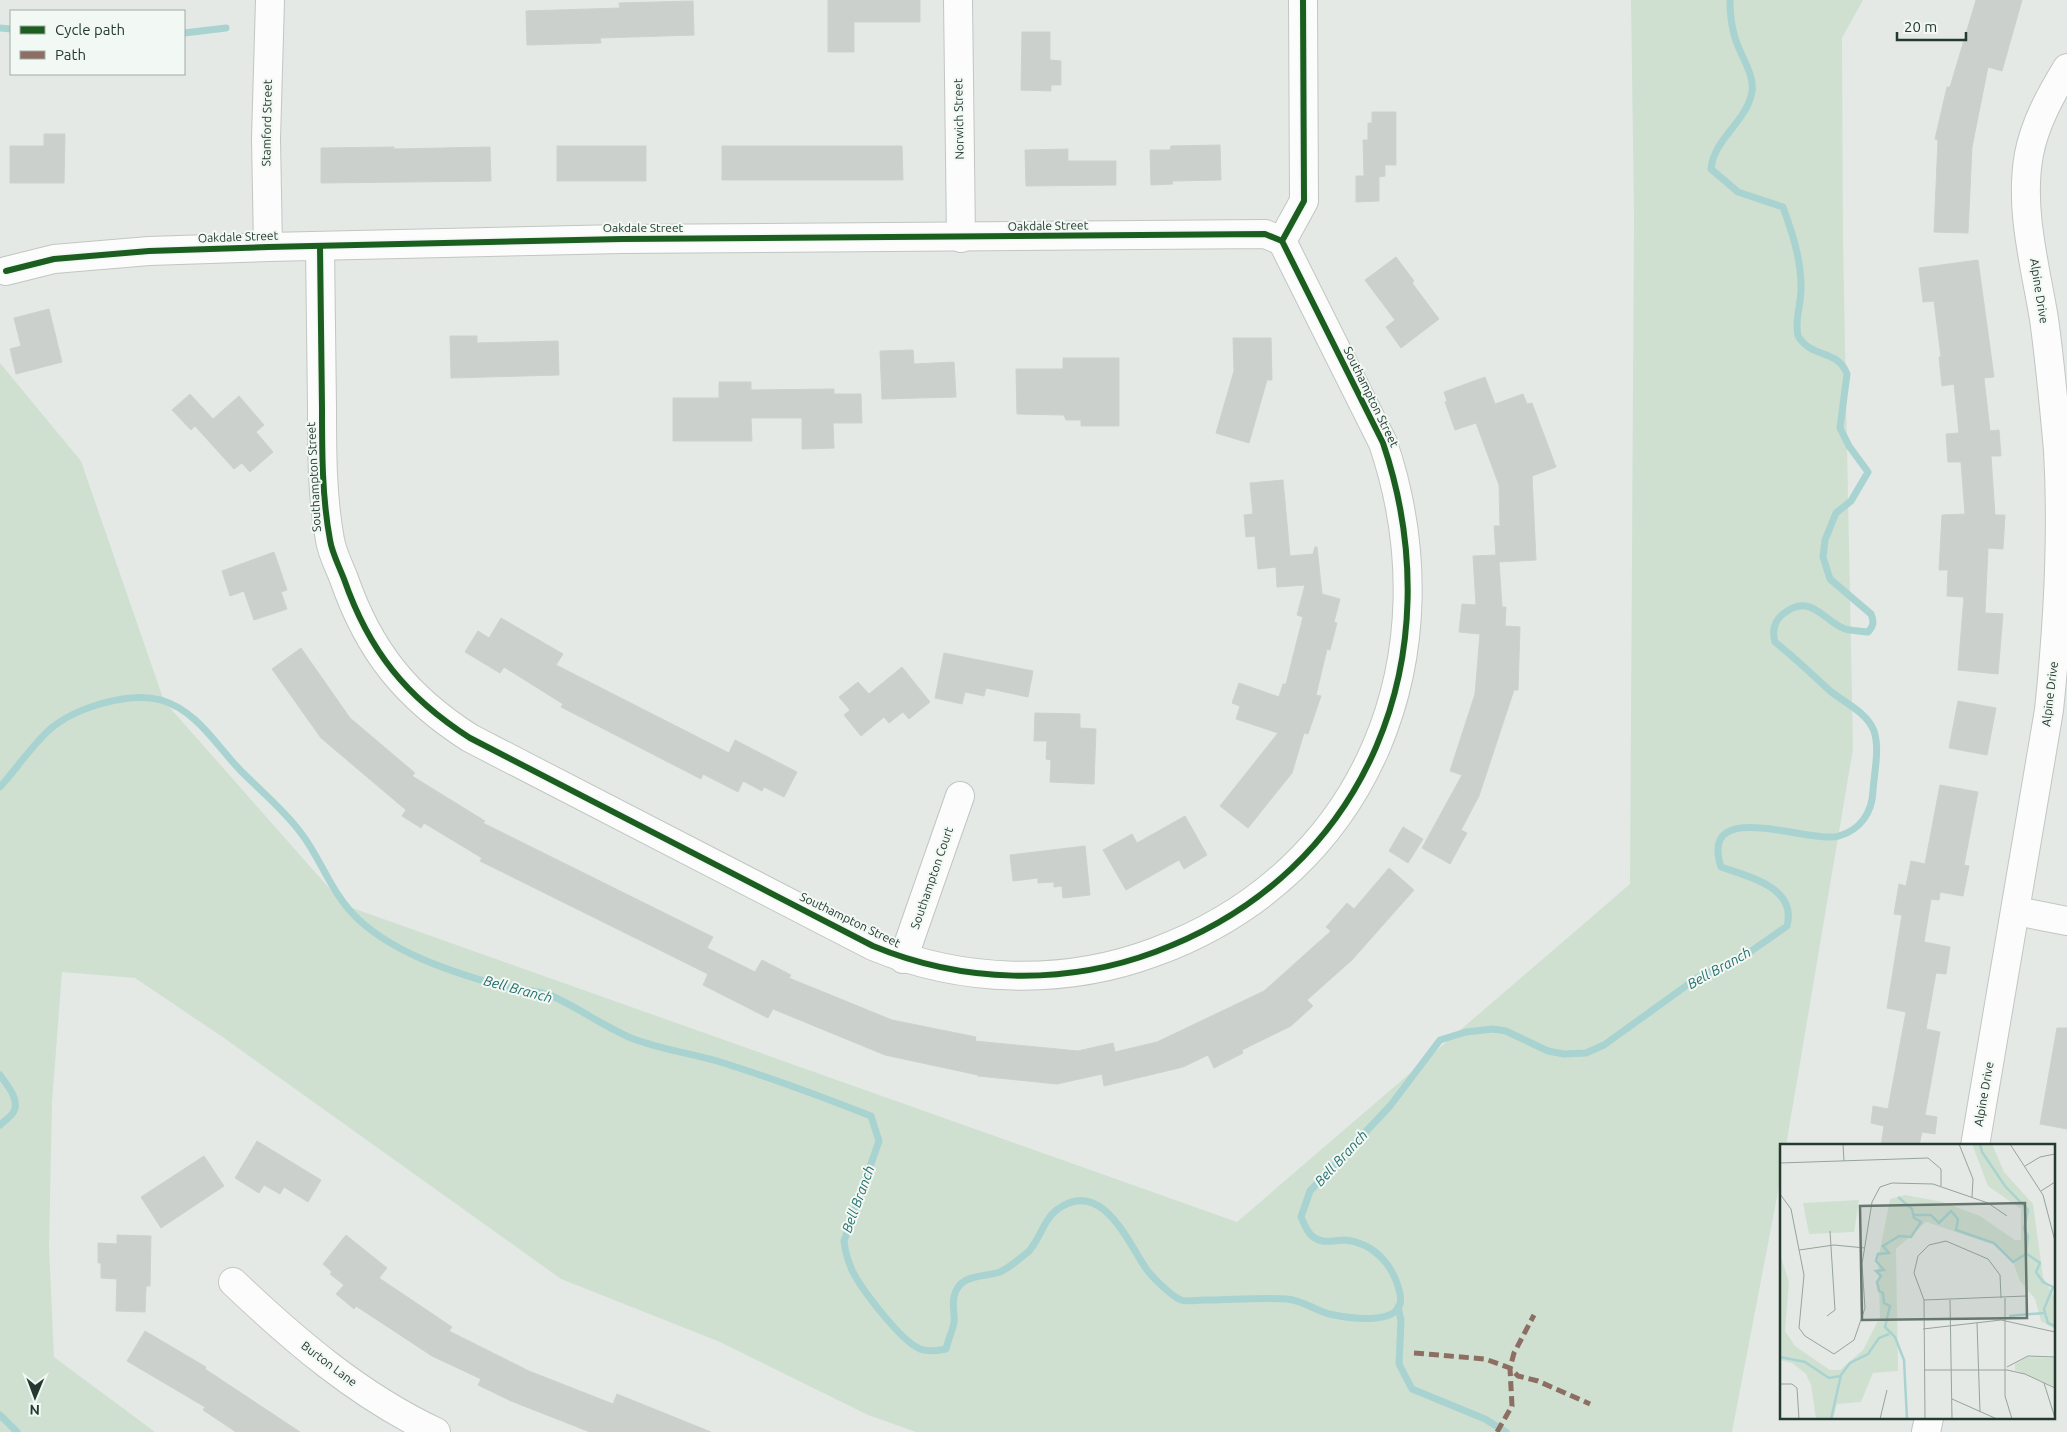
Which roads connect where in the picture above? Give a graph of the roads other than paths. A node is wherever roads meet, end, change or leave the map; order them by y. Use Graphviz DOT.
graph roads {
  1 [pos="270,0"];
  2 [pos="958,0"];
  3 [pos="1303,0"];
  4 [pos="2067,68"];
  5 [pos="961,238"];
  6 [pos="1282,241"];
  7 [pos="320,246"];
  8 [pos="268,247"];
  9 [pos="6,271"];
  10 [pos="960,796"];
  11 [pos="2016,911"];
  12 [pos="2067,921"];
  13 [pos="904,959"];
  14 [pos="1975,1144"];
  15 [pos="233,1282"];
  16 [pos="436,1432"];
  1 -- 8 [label="street, Stamford Street"];
  2 -- 5 [label="street, Norwich Street"];
  3 -- 6 [label="street"];
  4 -- 11 [label="street, Alpine Drive"];
  5 -- 6 [label="street, Oakdale Street"];
  5 -- 7 [label="street, Oakdale Street"];
  6 -- 13 [label="street, Southampton Street"];
  7 -- 8 [label="street, Oakdale Street"];
  7 -- 13 [label="street, Southampton Street"];
  8 -- 9 [label="street, Oakdale Street"];
  10 -- 13 [label="street, Southampton Court"];
  11 -- 12 [label="street"];
  11 -- 14 [label="street, Alpine Drive"];
  15 -- 16 [label="street, Burton Lane"];
}
